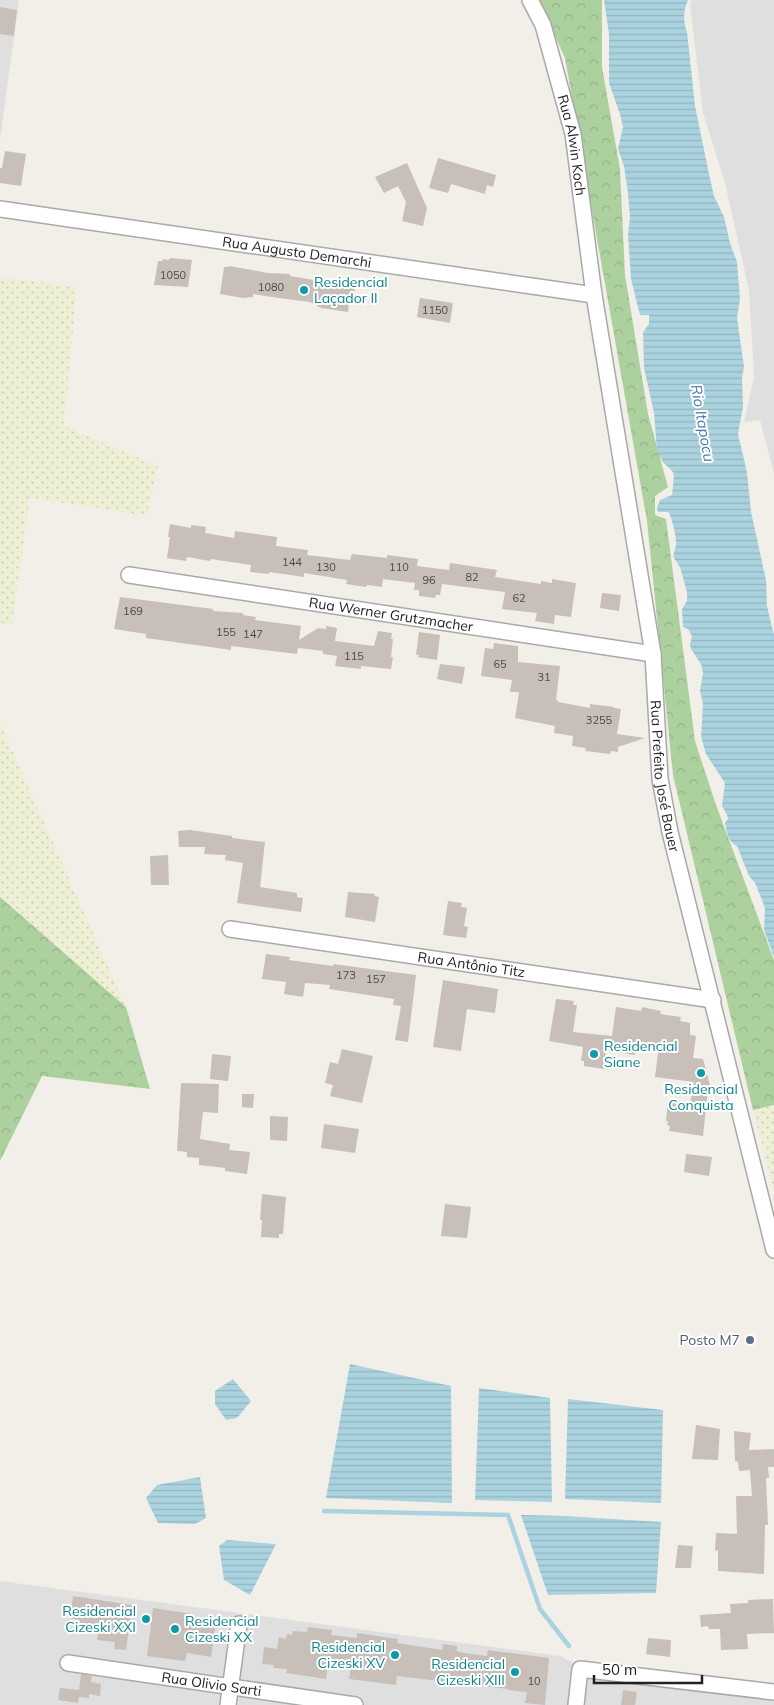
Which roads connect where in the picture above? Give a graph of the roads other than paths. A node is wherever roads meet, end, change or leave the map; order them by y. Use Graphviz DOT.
graph roads {
  1 [pos="530,0"];
  2 [pos="0,209"];
  3 [pos="594,295"];
  4 [pos="129,575"];
  5 [pos="653,654"];
  6 [pos="230,929"];
  7 [pos="713,1000"];
  8 [pos="774,1250"];
  9 [pos="239,1624"];
  10 [pos="68,1663"];
  11 [pos="230,1686"];
  12 [pos="774,1692"];
  13 [pos="228,1705"];
  14 [pos="355,1705"];
  15 [pos="576,1705"];
  1 -- 3 [label="street, Rua Alwin Koch"];
  2 -- 3 [label="street, Rua Augusto Demarchi"];
  3 -- 5 [label="street, Rua Prefeito José Bauer"];
  4 -- 5 [label="street, Rua Werner Grutzmacher"];
  5 -- 7 [label="street, Rua Prefeito José Bauer"];
  6 -- 7 [label="street, Rua Antônio Titz"];
  7 -- 8 [label="street, Rua Prefeito José Bauer"];
  9 -- 11 [label="street"];
  10 -- 11 [label="street, Rua Olivio Sarti"];
  11 -- 13 [label="street"];
  11 -- 14 [label="street, Rua Olivio Sarti"];
  12 -- 15 [label="street"];
}
